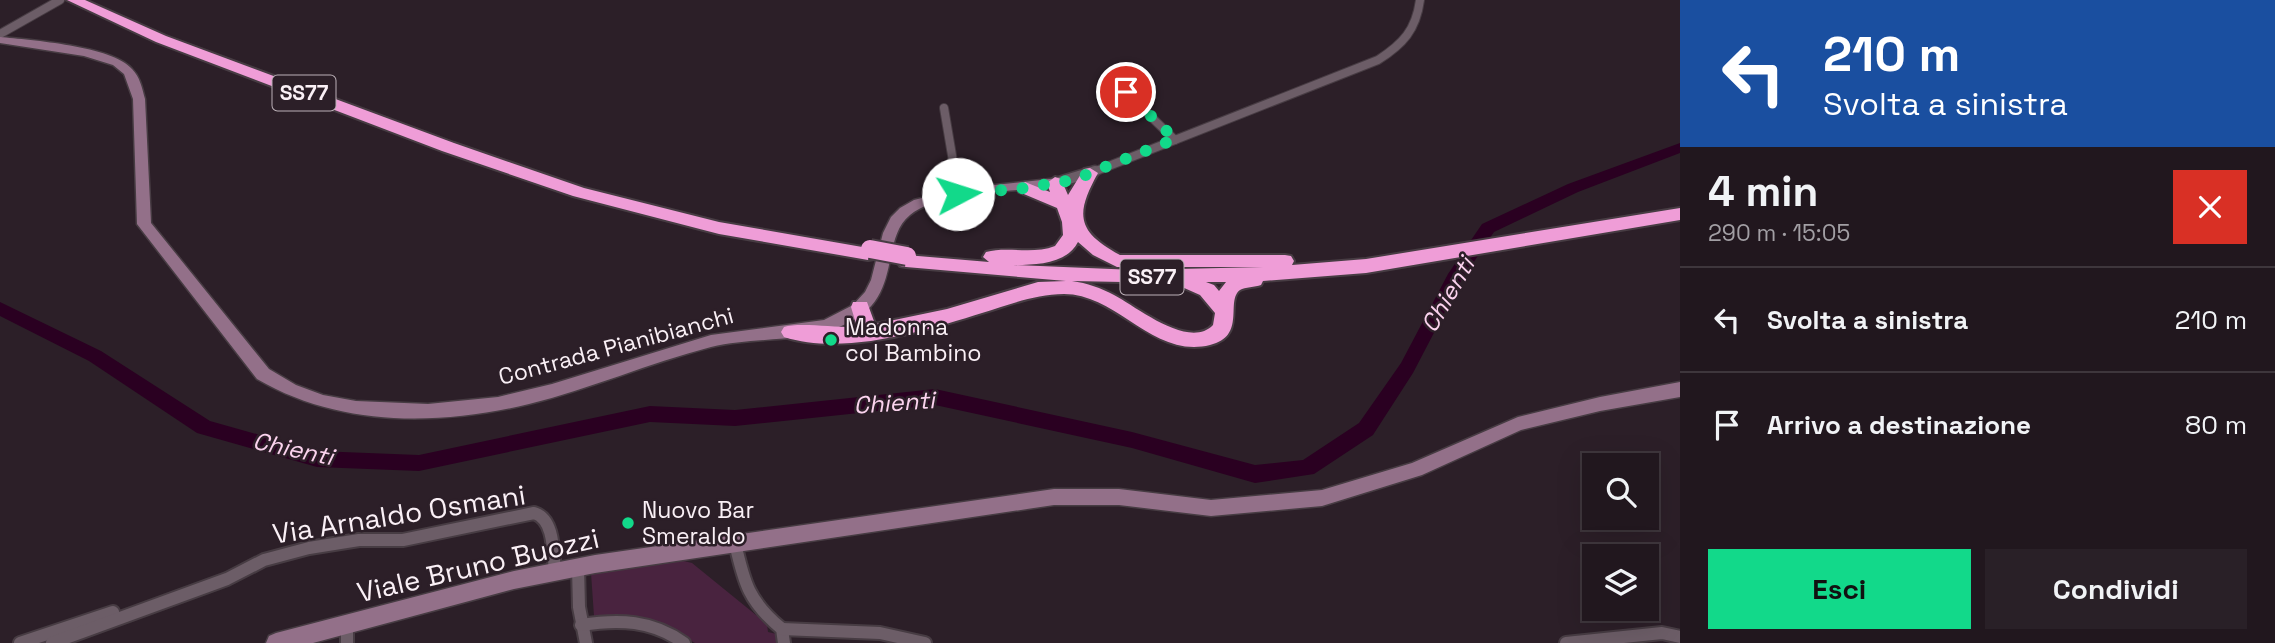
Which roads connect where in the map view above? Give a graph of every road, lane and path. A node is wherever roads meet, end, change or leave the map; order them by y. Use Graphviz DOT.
graph roads {
  1 [pos="60,0"];
  2 [pos="74,0"];
  3 [pos="87,0"];
  4 [pos="1420,0"];
  5 [pos="0,34"];
  6 [pos="0,40"];
  7 [pos="1109,76"];
  8 [pos="944,108"];
  9 [pos="1175,139"];
  10 [pos="451,144"];
  11 [pos="1090,173"];
  12 [pos="1057,183"];
  13 [pos="1025,188"];
  14 [pos="958,194"];
  15 [pos="1069,200"];
  16 [pos="1679,209"];
  17 [pos="907,258"];
  18 [pos="1392,260"];
  19 [pos="1335,262"];
  20 [pos="946,265"];
  21 [pos="860,307"];
  22 [pos="1226,313"];
  23 [pos="861,328"];
  24 [pos="791,332"];
  25 [pos="1680,389"];
  26 [pos="735,543"];
  27 [pos="578,567"];
  28 [pos="555,572"];
  29 [pos="113,612"];
  30 [pos="582,625"];
  31 [pos="347,634"];
  32 [pos="783,636"];
  33 [pos="1680,637"];
  34 [pos="20,643"];
  35 [pos="52,643"];
  36 [pos="276,643"];
  37 [pos="586,643"];
  38 [pos="684,643"];
  39 [pos="925,643"];
  40 [pos="1566,643"];
  1 -- 5 [label="street"];
  2 -- 10 [label="highway, SS77"];
  3 -- 10 [label="highway, SS77"];
  4 -- 9 [label="street"];
  6 -- 24 [label="street, Contrada Pianibianchi"];
  7 -- 9 [label="street"];
  8 -- 14 [label="street"];
  9 -- 11 [label="street"];
  10 -- 17 [label="highway, SS77, bridge"];
  11 -- 12 [label="street"];
  11 -- 15 [label="highway"];
  12 -- 13 [label="street"];
  12 -- 15 [label="highway"];
  13 -- 14 [label="street"];
  13 -- 15 [label="highway"];
  14 -- 21 [label="street"];
  15 -- 17 [label="highway"];
  15 -- 19 [label="highway"];
  16 -- 18 [label="highway, SS77"];
  17 -- 19 [label="highway, SS77"];
  17 -- 20 [label="highway, SS77"];
  18 -- 19 [label="highway, SS77"];
  18 -- 20 [label="highway, SS77"];
  18 -- 22 [label="highway"];
  20 -- 22 [label="highway"];
  21 -- 23 [label="highway"];
  22 -- 23 [label="highway"];
  23 -- 24 [label="highway"];
  25 -- 26 [label="street, Viale Bruno Buozzi"];
  26 -- 27 [label="street, Viale Bruno Buozzi"];
  26 -- 32 [label="street"];
  27 -- 28 [label="street, Viale Bruno Buozzi"];
  27 -- 30 [label="street"];
  28 -- 31 [label="street, Viale Bruno Buozzi"];
  28 -- 35 [label="street, Via Arnaldo Osmani"];
  29 -- 34 [label="street"];
  30 -- 37 [label="street"];
  30 -- 38 [label="street"];
  31 -- 36 [label="street, Viale Bruno Buozzi"];
  32 -- 39 [label="street"];
  33 -- 40 [label="street"];
}
